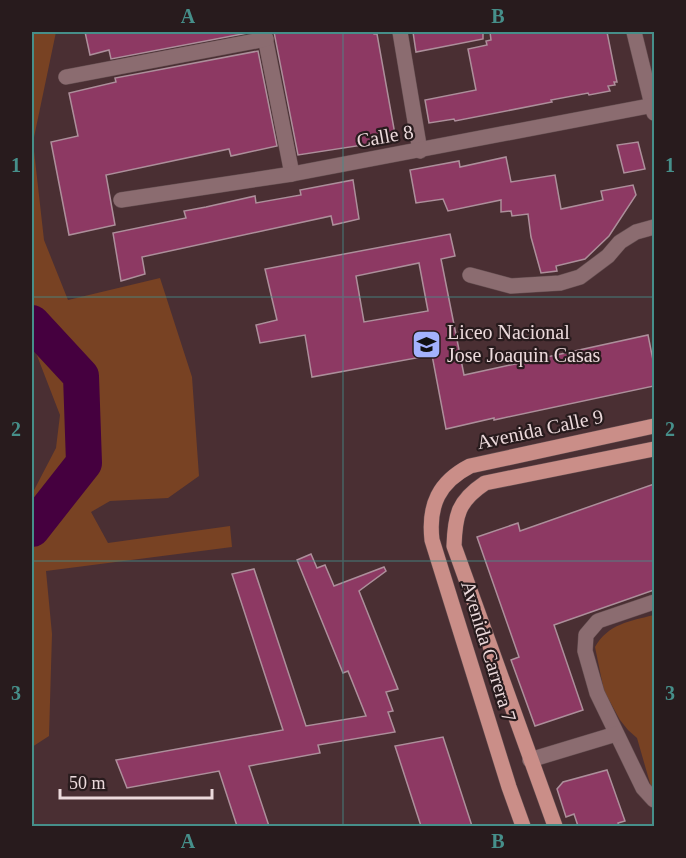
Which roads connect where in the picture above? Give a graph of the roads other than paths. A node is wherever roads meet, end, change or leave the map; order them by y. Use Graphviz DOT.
graph roads {
  1 [pos="400,32"];
  2 [pos="634,32"];
  3 [pos="265,35"];
  4 [pos="66,77"];
  5 [pos="654,108"];
  6 [pos="420,151"];
  7 [pos="292,174"];
  8 [pos="121,200"];
  9 [pos="654,227"];
  10 [pos="470,275"];
  11 [pos="654,426"];
  12 [pos="654,449"];
  13 [pos="442,488"];
  14 [pos="654,602"];
  15 [pos="616,735"];
  16 [pos="530,760"];
  17 [pos="654,800"];
  18 [pos="523,826"];
  19 [pos="555,826"];
  1 -- 6 [label="street"];
  2 -- 5 [label="street"];
  3 -- 4 [label="street"];
  3 -- 7 [label="street"];
  5 -- 6 [label="street, Calle 8"];
  6 -- 7 [label="street, Calle 8"];
  7 -- 8 [label="street, Calle 8"];
  9 -- 10 [label="street"];
  11 -- 13 [label="main road, Avenida Calle 9"];
  12 -- 16 [label="main road, Avenida Carrera 7"];
  13 -- 18 [label="main road, Avenida Carrera 7"];
  14 -- 15 [label="street"];
  15 -- 16 [label="street"];
  15 -- 17 [label="street"];
  16 -- 19 [label="main road, Avenida Carrera 7"];
}
